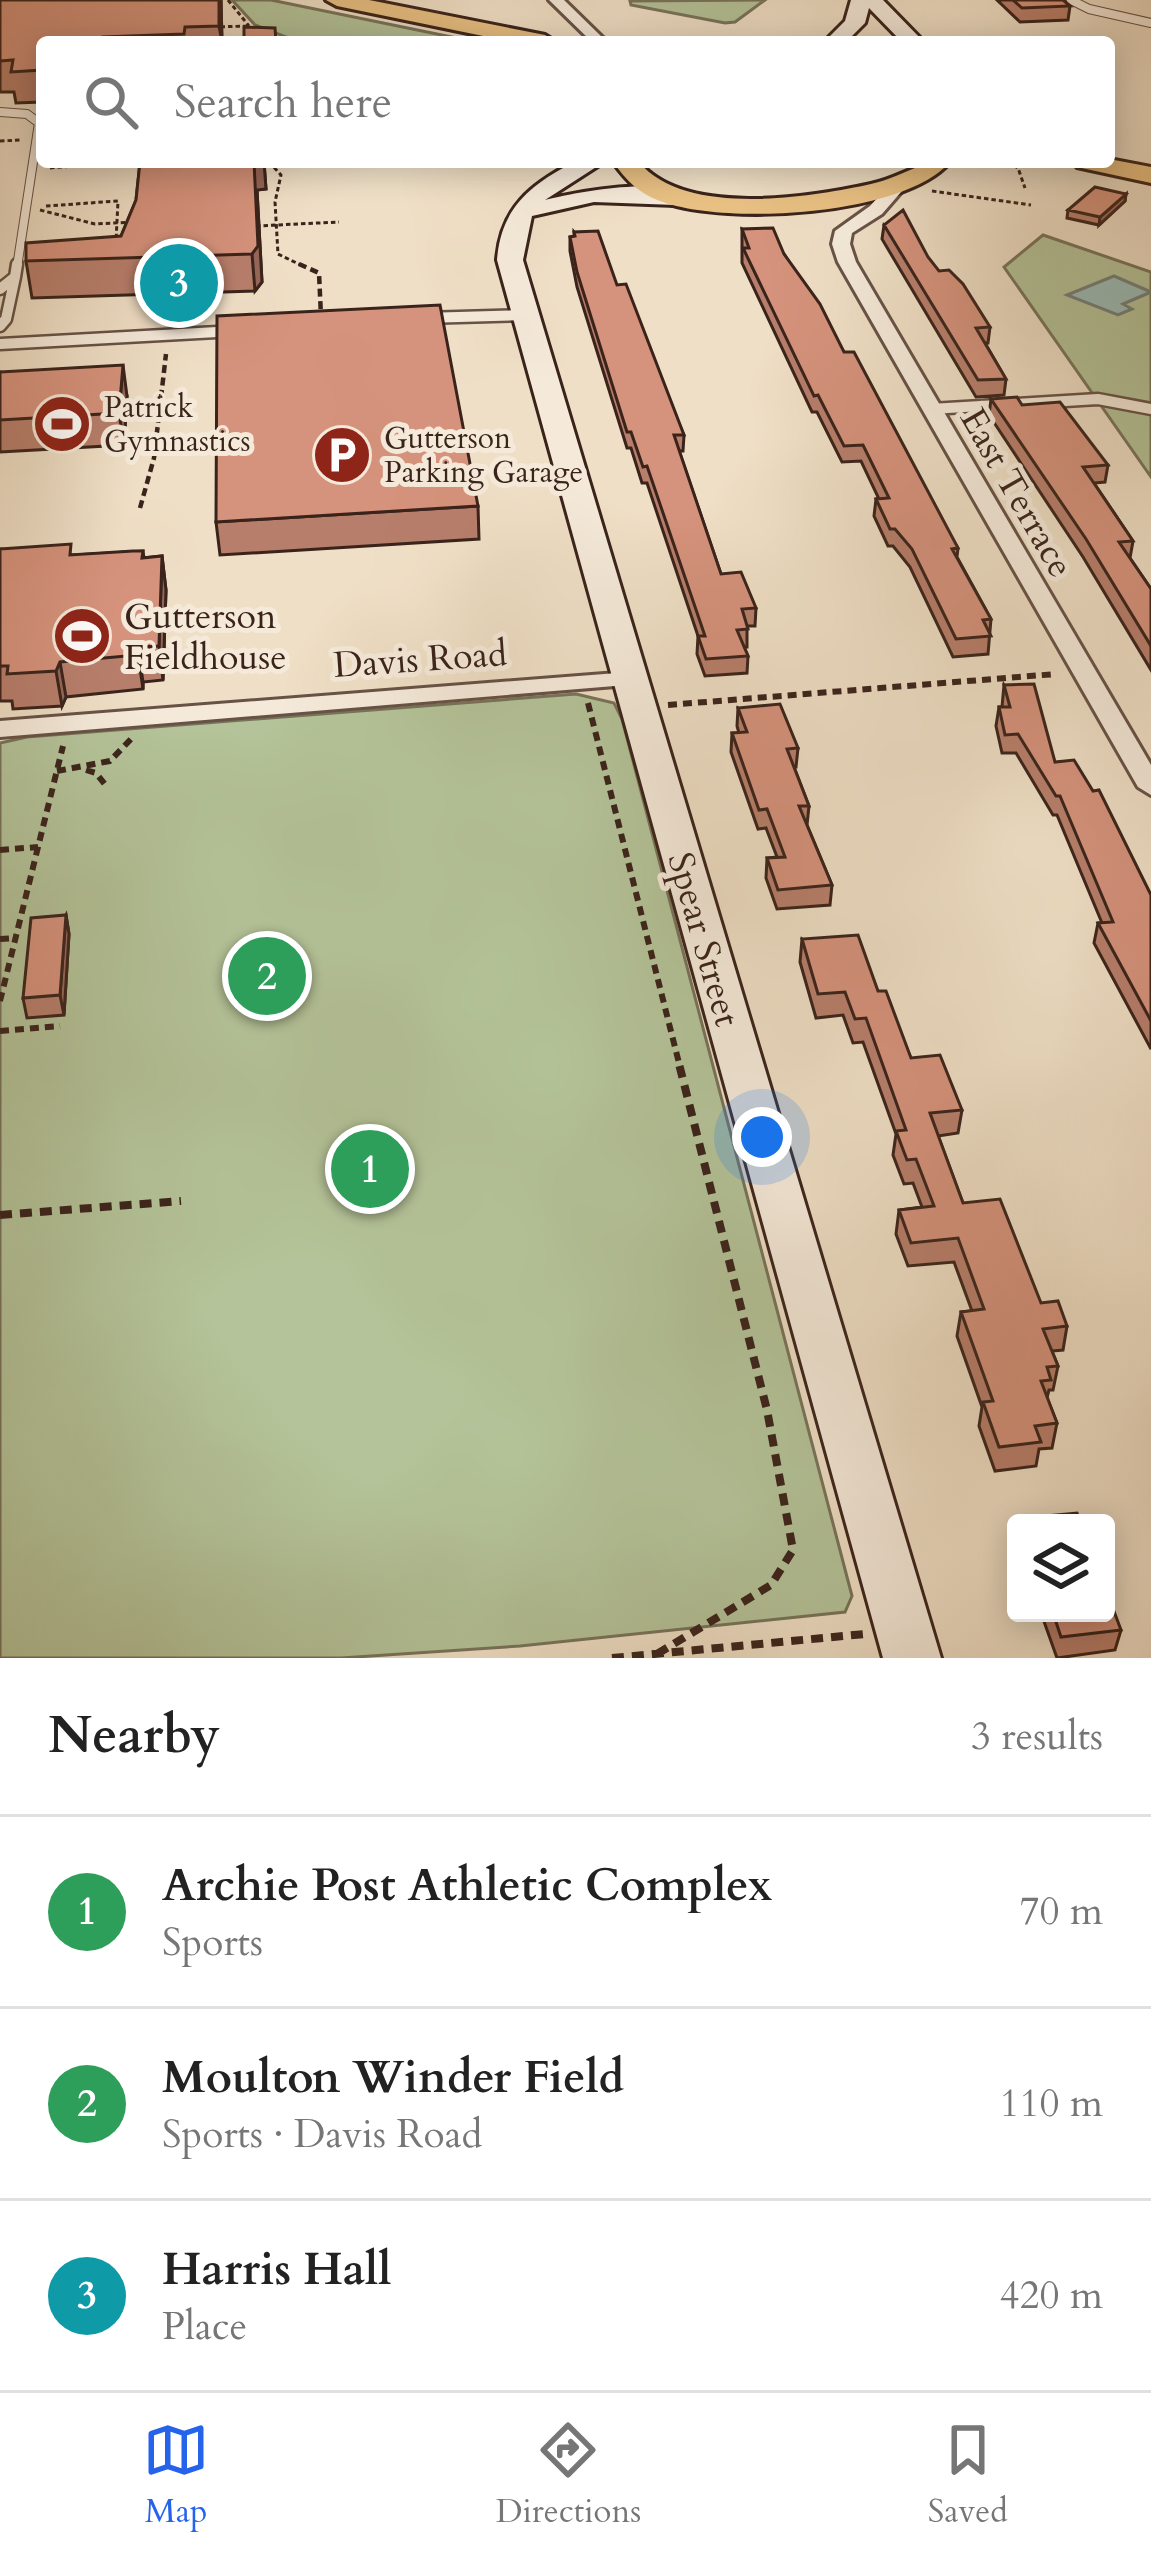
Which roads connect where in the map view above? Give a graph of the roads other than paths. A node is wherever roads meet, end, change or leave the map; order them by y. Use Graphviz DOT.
graph roads {
  1 [pos="556,0"];
  2 [pos="861,0"];
  3 [pos="872,0"];
  4 [pos="1071,0"];
  5 [pos="329,2"];
  6 [pos="1151,23"];
  7 [pos="478,36"];
  8 [pos="513,36"];
  9 [pos="594,36"];
  10 [pos="841,36"];
  11 [pos="908,36"];
  12 [pos="0,112"];
  13 [pos="36,118"];
  14 [pos="36,128"];
  15 [pos="1115,159"];
  16 [pos="1151,166"];
  17 [pos="581,168"];
  18 [pos="631,168"];
  19 [pos="931,168"];
  20 [pos="1115,168"];
  21 [pos="1151,175"];
  22 [pos="911,187"];
  23 [pos="676,199"];
  24 [pos="811,201"];
  25 [pos="515,219"];
  26 [pos="848,227"];
  27 [pos="15,277"];
  28 [pos="0,289"];
  29 [pos="526,315"];
  30 [pos="406,319"];
  31 [pos="0,326"];
  32 [pos="239,331"];
  33 [pos="0,344"];
  34 [pos="931,409"];
  35 [pos="1151,409"];
  36 [pos="634,693"];
  37 [pos="0,728"];
  38 [pos="1151,788"];
  39 [pos="908,1644"];
  1 -- 9 [label="street"];
  2 -- 10 [label="main road"];
  3 -- 11 [label="main road"];
  4 -- 6 [label="lane"];
  5 -- 7 [label="main road"];
  5 -- 8 [label="main road"];
  12 -- 13 [label="lane"];
  14 -- 27 [label="lane"];
  15 -- 16 [label="main road"];
  17 -- 25 [label="main road"];
  18 -- 23 [label="main road"];
  19 -- 22 [label="main road"];
  20 -- 21 [label="main road"];
  22 -- 24 [label="main road"];
  22 -- 26 [label="street"];
  23 -- 24 [label="main road"];
  23 -- 25 [label="main road"];
  24 -- 26 [label="street"];
  25 -- 29 [label="main road, Spear Street"];
  26 -- 34 [label="street, East Terrace"];
  27 -- 28 [label="lane"];
  27 -- 31 [label="lane"];
  29 -- 30 [label="lane"];
  29 -- 36 [label="main road, Spear Street"];
  32 -- 33 [label="lane"];
  34 -- 35 [label="lane"];
  34 -- 38 [label="street, East Terrace"];
  36 -- 37 [label="street, Davis Road"];
  36 -- 39 [label="main road, Spear Street"];
}
